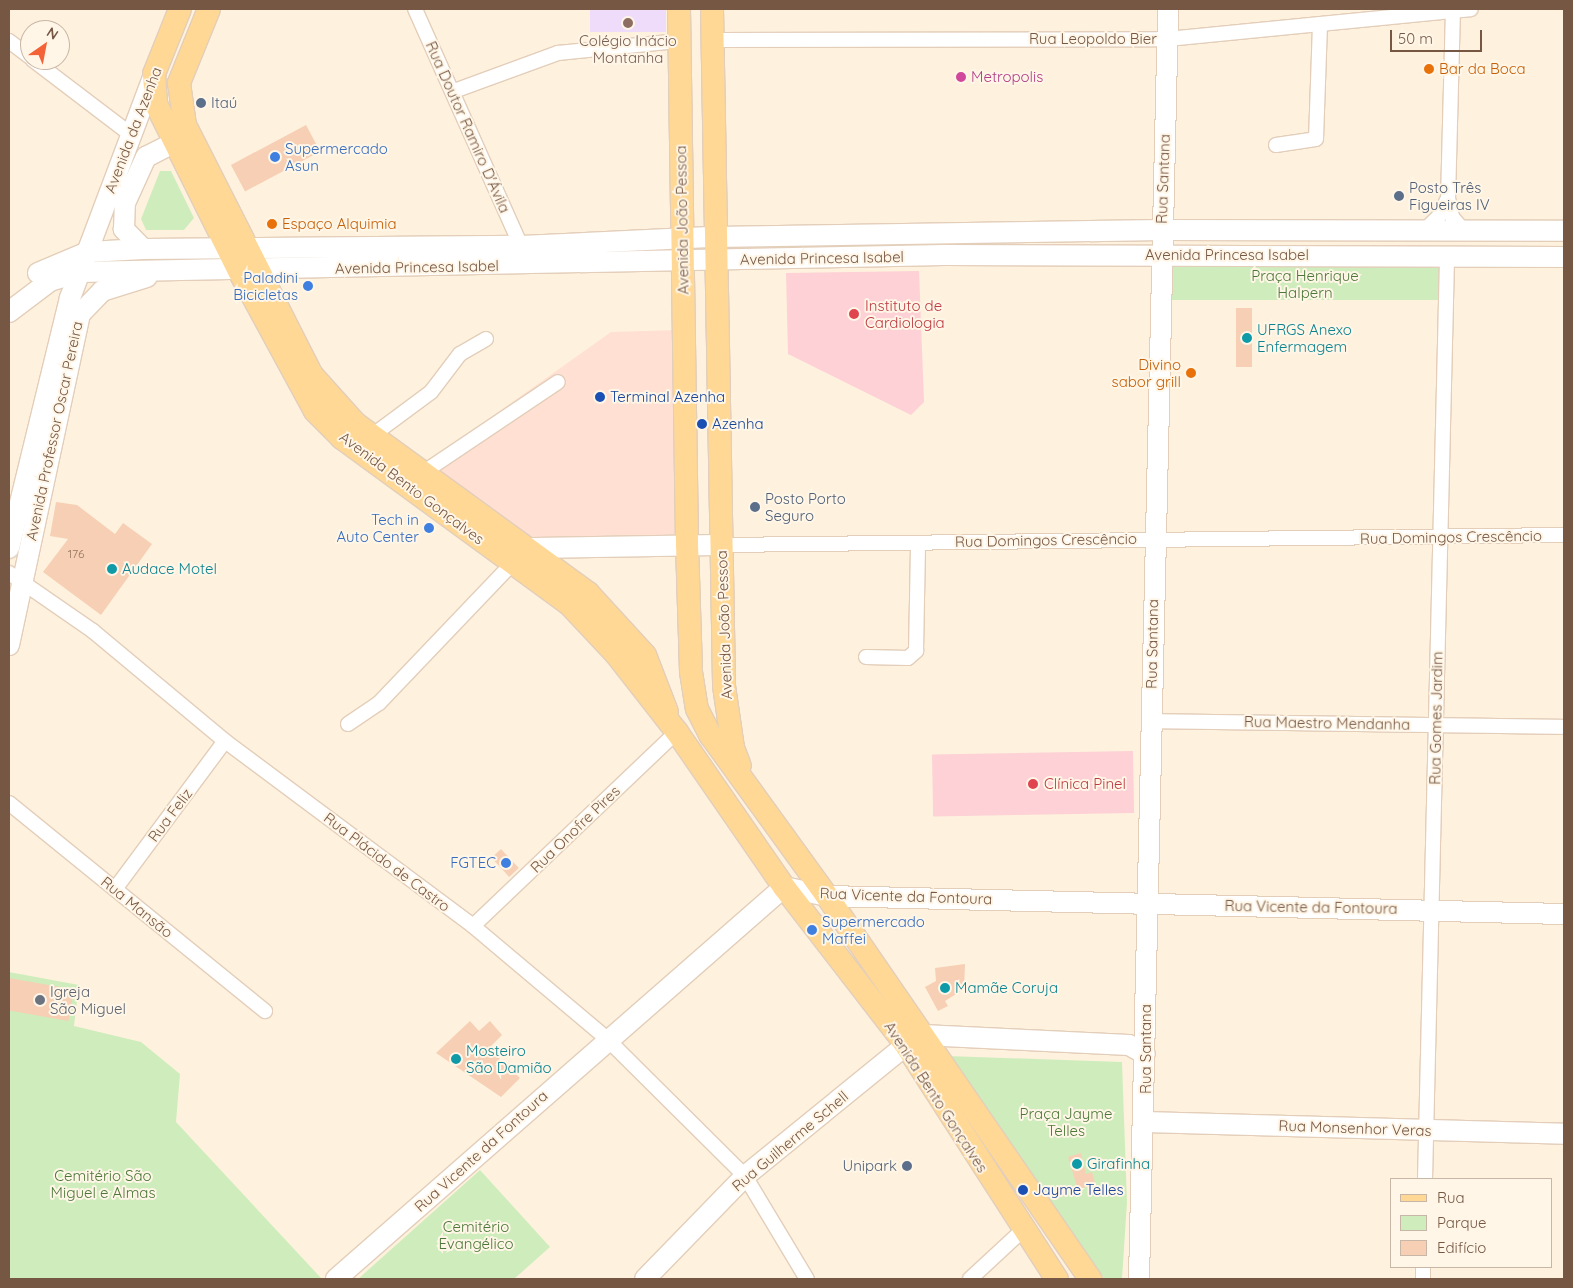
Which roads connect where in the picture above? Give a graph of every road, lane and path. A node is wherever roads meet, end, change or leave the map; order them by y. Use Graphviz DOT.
graph roads {
  1 [pos="180,9"];
  2 [pos="210,9"];
  3 [pos="415,9"];
  4 [pos="678,9"];
  5 [pos="712,9"];
  6 [pos="1168,9"];
  7 [pos="1471,9"];
  8 [pos="1453,10"];
  9 [pos="1320,24"];
  10 [pos="1167,39"];
  11 [pos="679,40"];
  12 [pos="713,40"];
  13 [pos="9,41"];
  14 [pos="20,50"];
  15 [pos="46,70"];
  16 [pos="154,74"];
  17 [pos="179,83"];
  18 [pos="454,91"];
  19 [pos="130,134"];
  20 [pos="174,143"];
  21 [pos="1276,145"];
  22 [pos="1448,198"];
  23 [pos="1162,230"];
  24 [pos="1425,230"];
  25 [pos="1464,231"];
  26 [pos="1564,231"];
  27 [pos="521,246"];
  28 [pos="716,248"];
  29 [pos="238,249"];
  30 [pos="143,250"];
  31 [pos="683,250"];
  32 [pos="88,252"];
  33 [pos="1161,255"];
  34 [pos="1447,256"];
  35 [pos="1564,257"];
  36 [pos="165,271"];
  37 [pos="249,271"];
  38 [pos="80,272"];
  39 [pos="9,295"];
  40 [pos="9,312"];
  41 [pos="486,339"];
  42 [pos="558,382"];
  43 [pos="373,436"];
  44 [pos="424,472"];
  45 [pos="1564,535"];
  46 [pos="1438,537"];
  47 [pos="1154,538"];
  48 [pos="918,543"];
  49 [pos="687,544"];
  50 [pos="722,544"];
  51 [pos="9,548"];
  52 [pos="521,556"];
  53 [pos="15,577"];
  54 [pos="9,645"];
  55 [pos="645,655"];
  56 [pos="866,657"];
  57 [pos="691,672"];
  58 [pos="1150,721"];
  59 [pos="348,724"];
  60 [pos="1437,725"];
  61 [pos="674,727"];
  62 [pos="1564,727"];
  63 [pos="225,741"];
  64 [pos="746,780"];
  65 [pos="9,803"];
  66 [pos="784,887"];
  67 [pos="115,889"];
  68 [pos="827,896"];
  69 [pos="1148,903"];
  70 [pos="1432,910"];
  71 [pos="1564,914"];
  72 [pos="473,926"];
  73 [pos="265,1010"];
  74 [pos="607,1039"];
  75 [pos="914,1040"];
  76 [pos="1140,1045"];
  77 [pos="1146,1122"];
  78 [pos="1426,1130"];
  79 [pos="1564,1134"];
  80 [pos="745,1176"];
  81 [pos="1426,1178"];
  82 [pos="1024,1229"];
  83 [pos="336,1279"];
  84 [pos="645,1279"];
  85 [pos="808,1279"];
  86 [pos="970,1279"];
  87 [pos="1058,1279"];
  88 [pos="1090,1279"];
  89 [pos="1139,1279"];
  1 -- 16 [label="main road, Avenida da Azenha"];
  2 -- 17 [label="main road, Avenida da Azenha"];
  3 -- 18 [label="street, Rua Doutor Ramiro D'Ávila"];
  4 -- 11 [label="main road, Avenida João Pessoa"];
  5 -- 12 [label="main road, Avenida João Pessoa"];
  6 -- 10 [label="main road, Rua Santana"];
  7 -- 8 [label="street, Rua Leopoldo Bier"];
  8 -- 9 [label="street, Rua Leopoldo Bier"];
  8 -- 22 [label="street"];
  9 -- 10 [label="street, Rua Leopoldo Bier"];
  9 -- 21 [label="street"];
  10 -- 12 [label="street, Rua Leopoldo Bier"];
  10 -- 23 [label="main road, Rua Santana"];
  11 -- 18 [label="street"];
  11 -- 31 [label="main road, Avenida João Pessoa"];
  12 -- 28 [label="main road, Avenida João Pessoa"];
  13 -- 14 [label="street"];
  15 -- 19 [label="street"];
  16 -- 19 [label="main road, Avenida da Azenha"];
  16 -- 20 [label="main road, Avenida Bento Gonçalves"];
  17 -- 29 [label="main road, Avenida Bento Gonçalves"];
  18 -- 27 [label="street, Rua Doutor Ramiro D'Ávila"];
  19 -- 32 [label="main road, Avenida da Azenha"];
  20 -- 29 [label="main road, Avenida Bento Gonçalves"];
  20 -- 30 [label="main road"];
  22 -- 24 [label="street"];
  22 -- 25 [label="street"];
  23 -- 24 [label="main road, Avenida Princesa Isabel"];
  23 -- 28 [label="main road, Avenida Princesa Isabel"];
  23 -- 33 [label="main road, Rua Santana"];
  24 -- 25 [label="main road, Avenida Princesa Isabel"];
  25 -- 26 [label="main road, Avenida Princesa Isabel"];
  27 -- 29 [label="main road, Avenida Princesa Isabel"];
  27 -- 31 [label="main road, Avenida Princesa Isabel"];
  28 -- 31 [label="main road, Avenida Princesa Isabel"];
  28 -- 33 [label="main road, Avenida Princesa Isabel"];
  28 -- 50 [label="main road, Avenida João Pessoa"];
  29 -- 30 [label="main road, Avenida Princesa Isabel"];
  29 -- 37 [label="main road, Avenida Bento Gonçalves"];
  30 -- 32 [label="main road, Avenida Princesa Isabel"];
  31 -- 37 [label="main road, Avenida Princesa Isabel"];
  31 -- 49 [label="main road, Avenida João Pessoa"];
  32 -- 38 [label="main road, Avenida da Azenha"];
  32 -- 39 [label="main road"];
  33 -- 34 [label="main road, Avenida Princesa Isabel"];
  33 -- 47 [label="main road, Rua Santana"];
  34 -- 35 [label="main road, Avenida Princesa Isabel"];
  34 -- 46 [label="street, Rua Gomes Jardim"];
  36 -- 37 [label="main road, Avenida Princesa Isabel"];
  36 -- 38 [label="main road, Avenida Princesa Isabel"];
  36 -- 53 [label="main road, Avenida Professor Oscar Pereira"];
  37 -- 43 [label="main road, Avenida Bento Gonçalves"];
  37 -- 52 [label="main road, Avenida Bento Gonçalves"];
  38 -- 40 [label="main road"];
  38 -- 51 [label="main road, Avenida Professor Oscar Pereira"];
  41 -- 43 [label="street"];
  42 -- 44 [label="street"];
  43 -- 44 [label="main road, Avenida Bento Gonçalves"];
  44 -- 52 [label="main road, Avenida Bento Gonçalves"];
  45 -- 46 [label="street, Rua Domingos Crescêncio"];
  46 -- 47 [label="street, Rua Domingos Crescêncio"];
  46 -- 60 [label="street, Rua Gomes Jardim"];
  47 -- 48 [label="street, Rua Domingos Crescêncio"];
  47 -- 58 [label="main road, Rua Santana"];
  48 -- 50 [label="street, Rua Domingos Crescêncio"];
  48 -- 56 [label="street"];
  49 -- 50 [label="main road, Rua Domingos Crescêncio"];
  49 -- 52 [label="main road, Rua Domingos Crescêncio"];
  49 -- 57 [label="main road, Avenida João Pessoa"];
  50 -- 64 [label="main road, Avenida João Pessoa"];
  52 -- 55 [label="main road, Avenida Bento Gonçalves"];
  52 -- 59 [label="street"];
  52 -- 61 [label="main road, Avenida Bento Gonçalves"];
  53 -- 54 [label="main road, Avenida Professor Oscar Pereira"];
  53 -- 63 [label="street, Rua Plácido de Castro"];
  55 -- 57 [label="main road"];
  55 -- 61 [label="main road, Avenida Bento Gonçalves"];
  57 -- 64 [label="main road, Avenida João Pessoa"];
  58 -- 60 [label="street, Rua Maestro Mendanha"];
  58 -- 69 [label="main road, Rua Santana"];
  60 -- 62 [label="street, Rua Maestro Mendanha"];
  60 -- 70 [label="street, Rua Gomes Jardim"];
  61 -- 66 [label="main road, Avenida Bento Gonçalves"];
  61 -- 72 [label="street, Rua Onofre Pires"];
  63 -- 67 [label="street, Rua Feliz"];
  63 -- 72 [label="street, Rua Plácido de Castro"];
  64 -- 68 [label="main road, Avenida Bento Gonçalves"];
  65 -- 67 [label="street, Rua Mansão"];
  66 -- 68 [label="main road, Rua Vicente da Fontoura"];
  66 -- 74 [label="main road, Rua Vicente da Fontoura"];
  66 -- 75 [label="main road, Avenida Bento Gonçalves"];
  67 -- 73 [label="street, Rua Mansão"];
  68 -- 69 [label="main road, Rua Vicente da Fontoura"];
  68 -- 75 [label="main road, Avenida Bento Gonçalves"];
  69 -- 70 [label="main road, Rua Vicente da Fontoura"];
  69 -- 76 [label="main road, Rua Santana"];
  70 -- 71 [label="main road, Rua Vicente da Fontoura"];
  70 -- 78 [label="street, Rua Gomes Jardim"];
  72 -- 74 [label="street, Rua Plácido de Castro"];
  74 -- 80 [label="street, Rua Plácido de Castro"];
  74 -- 83 [label="main road, Rua Vicente da Fontoura"];
  75 -- 76 [label="main road"];
  75 -- 80 [label="main road, Rua Guilherme Schell"];
  75 -- 82 [label="main road, Avenida Bento Gonçalves"];
  75 -- 88 [label="main road, Avenida Bento Gonçalves"];
  76 -- 77 [label="main road, Rua Santana"];
  77 -- 78 [label="main road, Rua Monsenhor Veras"];
  77 -- 89 [label="main road, Rua Santana"];
  78 -- 79 [label="main road, Rua Monsenhor Veras"];
  78 -- 81 [label="street, Rua Gomes Jardim"];
  80 -- 84 [label="main road, Rua Guilherme Schell"];
  80 -- 85 [label="street, Rua Plácido de Castro"];
  82 -- 86 [label="street"];
  82 -- 87 [label="main road, Avenida Bento Gonçalves"];
}
